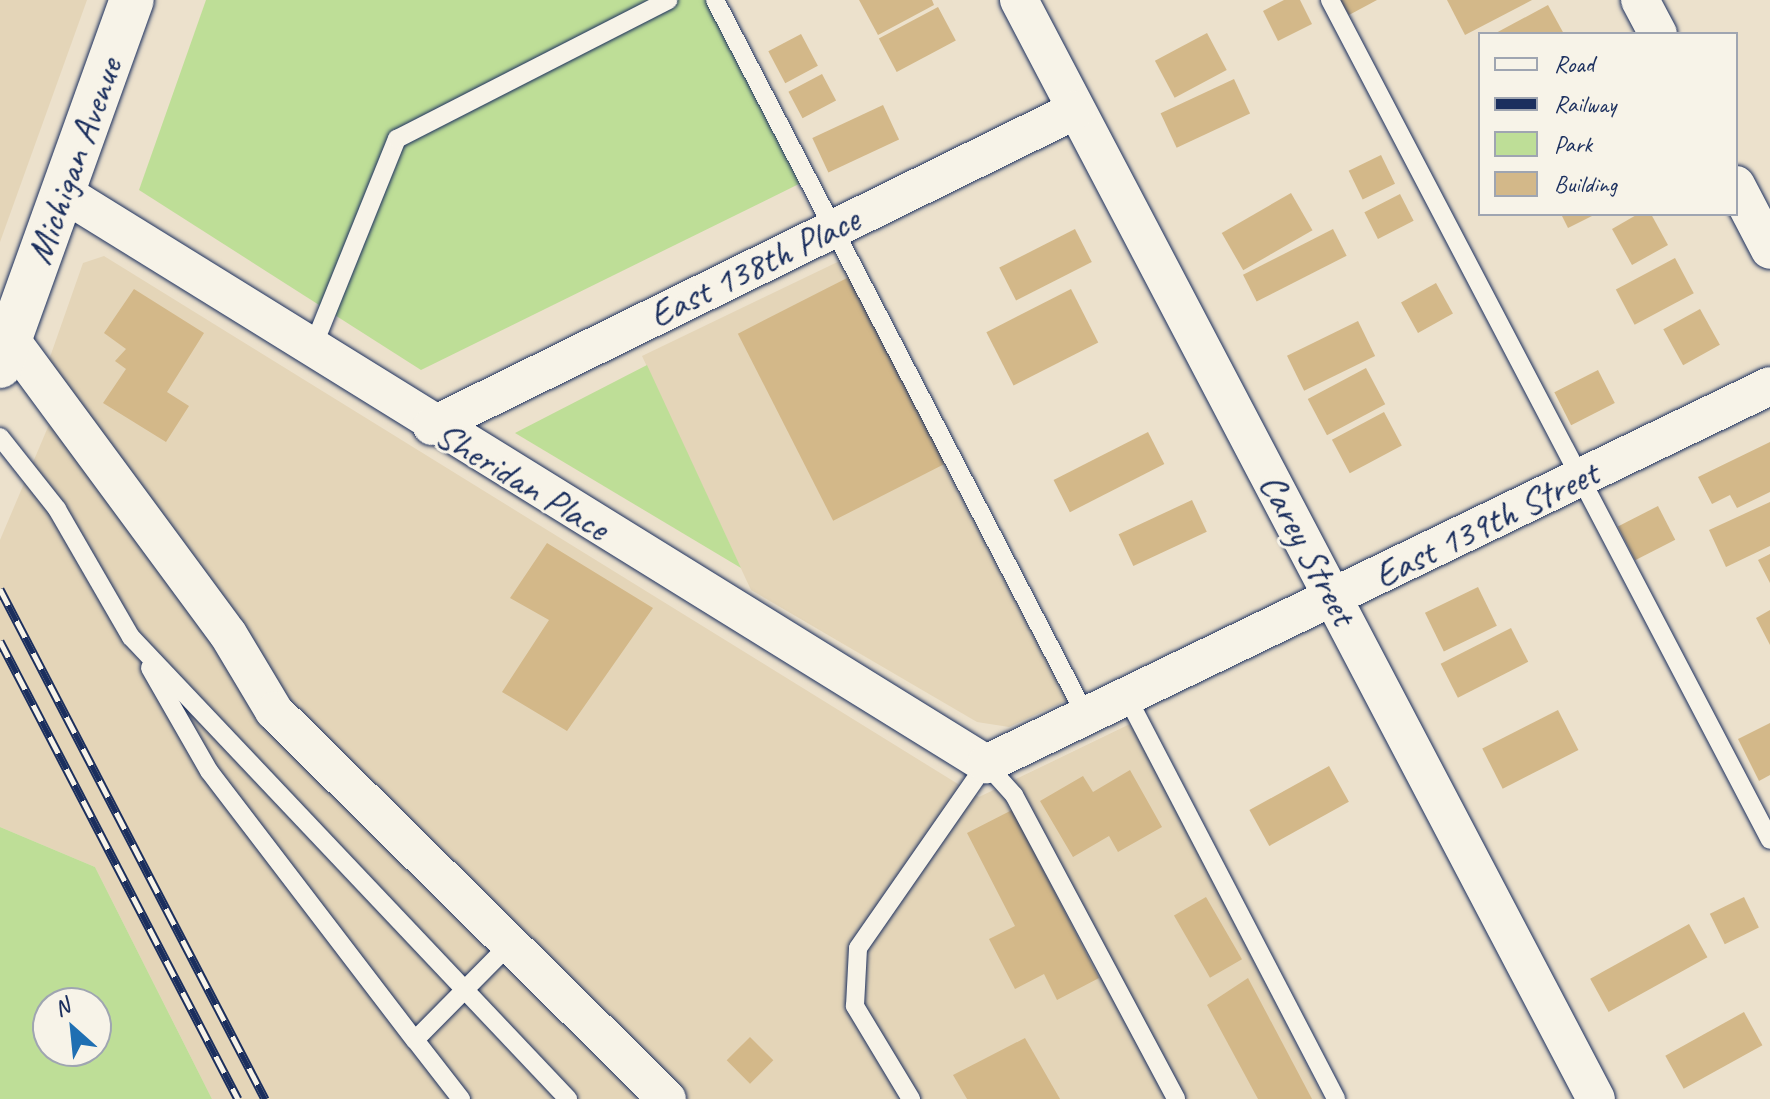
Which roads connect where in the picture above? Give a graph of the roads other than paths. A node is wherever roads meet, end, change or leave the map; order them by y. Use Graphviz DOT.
graph roads {
  1 [pos="132,0"];
  2 [pos="669,0"];
  3 [pos="715,0"];
  4 [pos="1019,0"];
  5 [pos="1330,0"];
  6 [pos="1640,0"];
  7 [pos="1657,32"];
  8 [pos="1076,110"];
  9 [pos="1738,189"];
  10 [pos="62,192"];
  11 [pos="834,227"];
  12 [pos="1770,250"];
  13 [pos="311,350"];
  14 [pos="5,353"];
  15 [pos="1770,386"];
  16 [pos="432,426"];
  17 [pos="0,437"];
  18 [pos="1581,478"];
  19 [pos="1334,598"];
  20 [pos="131,637"];
  21 [pos="1127,697"];
  22 [pos="1086,716"];
  23 [pos="986,764"];
  24 [pos="1770,840"];
  25 [pos="507,947"];
  26 [pos="466,994"];
  27 [pos="415,1040"];
  28 [pos="461,1099"];
  29 [pos="568,1099"];
  30 [pos="667,1099"];
  31 [pos="911,1099"];
  32 [pos="1176,1099"];
  33 [pos="1336,1099"];
  34 [pos="1596,1099"];
  1 -- 10 [label="main road, Michigan Avenue"];
  2 -- 13 [label="lane"];
  3 -- 11 [label="lane"];
  4 -- 8 [label="street, Carey Street"];
  5 -- 18 [label="lane"];
  6 -- 7 [label="street"];
  8 -- 11 [label="street, East 138th Place"];
  8 -- 19 [label="street, Carey Street"];
  9 -- 12 [label="street"];
  10 -- 13 [label="street, Sheridan Place"];
  10 -- 14 [label="main road, Michigan Avenue"];
  11 -- 16 [label="street, East 138th Place"];
  11 -- 22 [label="lane"];
  13 -- 16 [label="street, Sheridan Place"];
  14 -- 25 [label="street"];
  15 -- 18 [label="street, East 139th Street"];
  16 -- 23 [label="street, Sheridan Place"];
  17 -- 20 [label="lane"];
  18 -- 19 [label="street, East 139th Street"];
  18 -- 24 [label="lane"];
  19 -- 21 [label="street, East 139th Street"];
  19 -- 34 [label="street, Carey Street"];
  20 -- 26 [label="lane"];
  20 -- 27 [label="lane"];
  21 -- 22 [label="street, East 139th Street"];
  21 -- 33 [label="lane"];
  22 -- 23 [label="street, East 139th Street"];
  23 -- 31 [label="lane"];
  23 -- 32 [label="lane"];
  25 -- 26 [label="lane"];
  25 -- 30 [label="street"];
  26 -- 27 [label="lane"];
  26 -- 29 [label="lane"];
  27 -- 28 [label="lane"];
}
